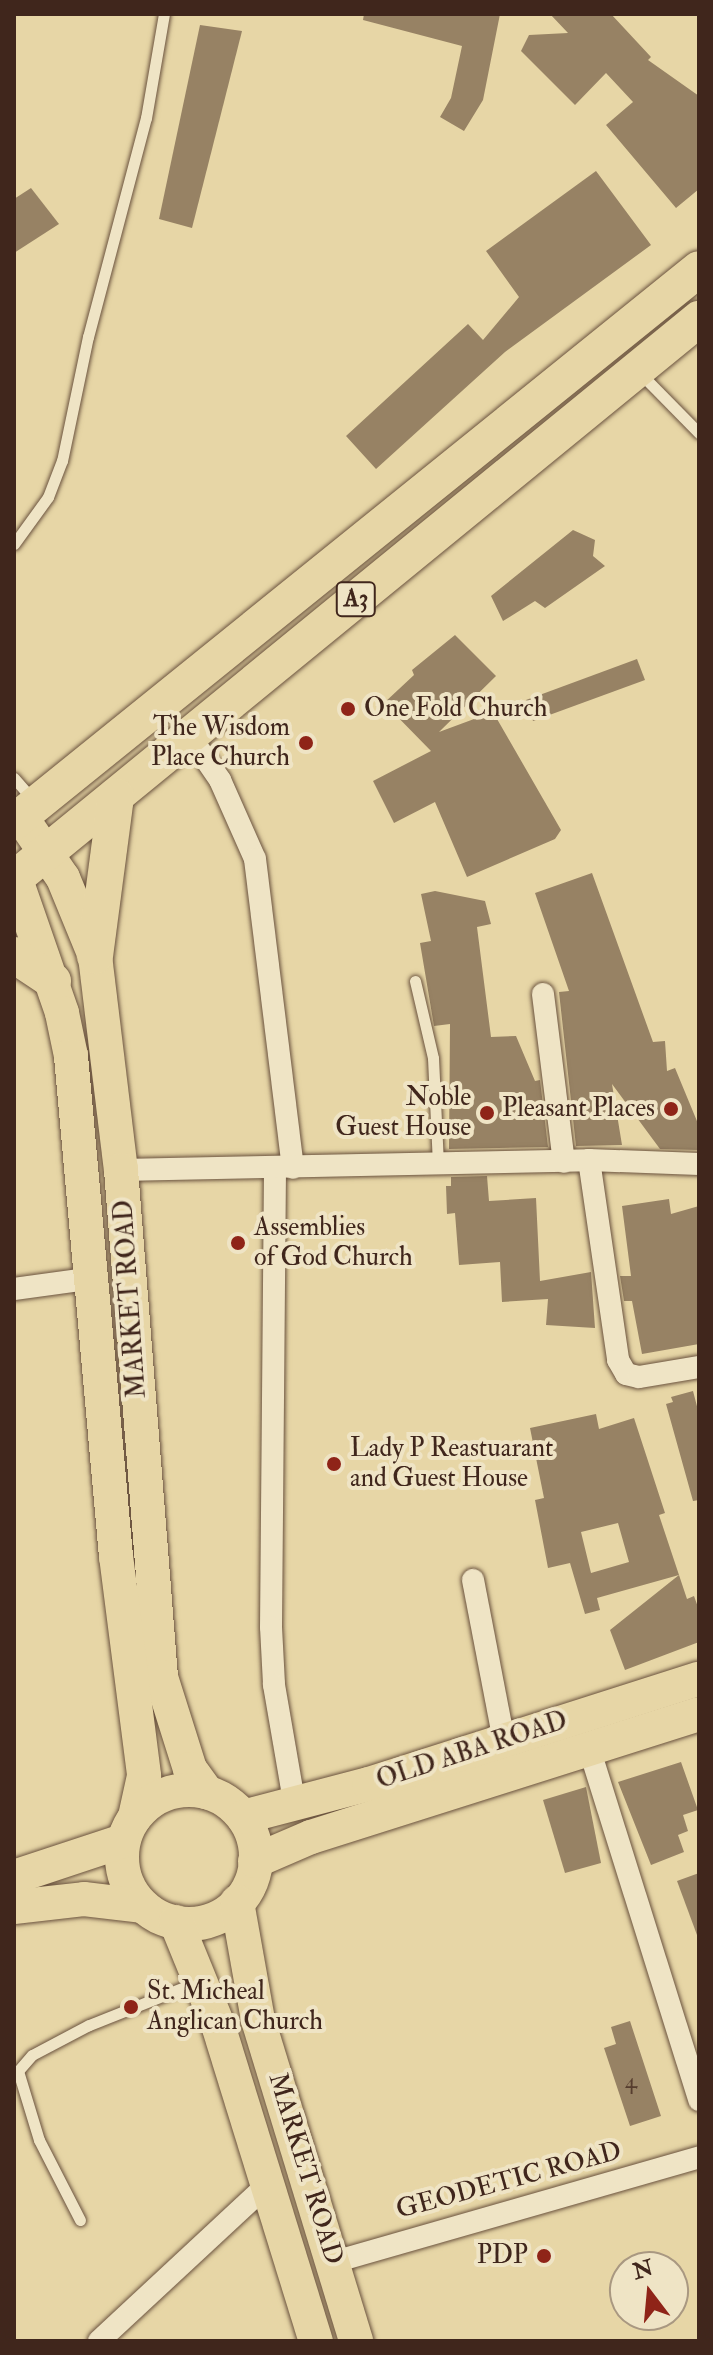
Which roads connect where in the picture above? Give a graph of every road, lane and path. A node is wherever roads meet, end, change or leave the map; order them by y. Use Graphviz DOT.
graph roads {
  1 [pos="164,14"];
  2 [pos="699,269"];
  3 [pos="699,319"];
  4 [pos="637,370"];
  5 [pos="699,433"];
  6 [pos="14,544"];
  7 [pos="189,735"];
  8 [pos="116,796"];
  9 [pos="22,805"];
  10 [pos="47,854"];
  11 [pos="15,877"];
  12 [pos="14,955"];
  13 [pos="95,956"];
  14 [pos="53,981"];
  15 [pos="415,981"];
  16 [pos="543,994"];
  17 [pos="589,1160"];
  18 [pos="564,1162"];
  19 [pos="438,1164"];
  20 [pos="699,1164"];
  21 [pos="284,1168"];
  22 [pos="121,1170"];
  23 [pos="94,1278"];
  24 [pos="14,1289"];
  25 [pos="699,1367"];
  26 [pos="473,1580"];
  27 [pos="699,1679"];
  28 [pos="699,1714"];
  29 [pos="504,1741"];
  30 [pos="589,1748"];
  31 [pos="207,1792"];
  32 [pos="295,1806"];
  33 [pos="243,1817"];
  34 [pos="129,1829"];
  35 [pos="255,1861"];
  36 [pos="14,1877"];
  37 [pos="237,1902"];
  38 [pos="142,1906"];
  39 [pos="14,1907"];
  40 [pos="176,1922"];
  41 [pos="202,1980"];
  42 [pos="699,2100"];
  43 [pos="699,2157"];
  44 [pos="269,2183"];
  45 [pos="80,2220"];
  46 [pos="334,2262"];
  47 [pos="99,2341"];
  48 [pos="316,2341"];
  49 [pos="356,2341"];
  1 -- 6 [label="lane"];
  2 -- 9 [label="highway, A3"];
  3 -- 4 [label="highway, A3"];
  4 -- 5 [label="lane"];
  4 -- 7 [label="highway, A3"];
  7 -- 8 [label="highway, A3"];
  7 -- 21 [label="street"];
  8 -- 10 [label="highway, A3"];
  8 -- 13 [label="highway"];
  9 -- 10 [label="main road, MARKET ROAD"];
  10 -- 11 [label="highway, A3"];
  10 -- 13 [label="main road, MARKET ROAD"];
  11 -- 14 [label="main road, MARKET ROAD"];
  12 -- 14 [label="highway"];
  13 -- 22 [label="main road, MARKET ROAD"];
  14 -- 23 [label="main road, MARKET ROAD"];
  15 -- 19 [label="lane"];
  16 -- 18 [label="street"];
  17 -- 18 [label="street"];
  17 -- 20 [label="street"];
  17 -- 25 [label="street"];
  18 -- 19 [label="street"];
  19 -- 21 [label="street"];
  21 -- 22 [label="street"];
  21 -- 32 [label="street"];
  22 -- 31 [label="main road, MARKET ROAD"];
  23 -- 24 [label="street"];
  23 -- 34 [label="main road, MARKET ROAD"];
  26 -- 29 [label="street"];
  27 -- 29 [label="main road, OLD ABA ROAD"];
  28 -- 30 [label="main road, OLD ABA ROAD"];
  29 -- 32 [label="main road, OLD ABA ROAD"];
  30 -- 35 [label="main road, OLD ABA ROAD"];
  30 -- 42 [label="street"];
  31 -- 33 [label="main road"];
  31 -- 34 [label="main road"];
  32 -- 33 [label="main road, OLD ABA ROAD"];
  33 -- 35 [label="main road"];
  34 -- 36 [label="main road"];
  34 -- 38 [label="main road"];
  35 -- 37 [label="main road"];
  37 -- 40 [label="main road"];
  37 -- 46 [label="main road, MARKET ROAD"];
  38 -- 39 [label="main road"];
  38 -- 40 [label="main road"];
  40 -- 41 [label="main road, MARKET ROAD"];
  41 -- 44 [label="main road, MARKET ROAD"];
  41 -- 45 [label="lane"];
  43 -- 46 [label="street, GEODETIC ROAD"];
  44 -- 47 [label="street"];
  44 -- 48 [label="main road, MARKET ROAD"];
  46 -- 49 [label="main road, MARKET ROAD"];
}
